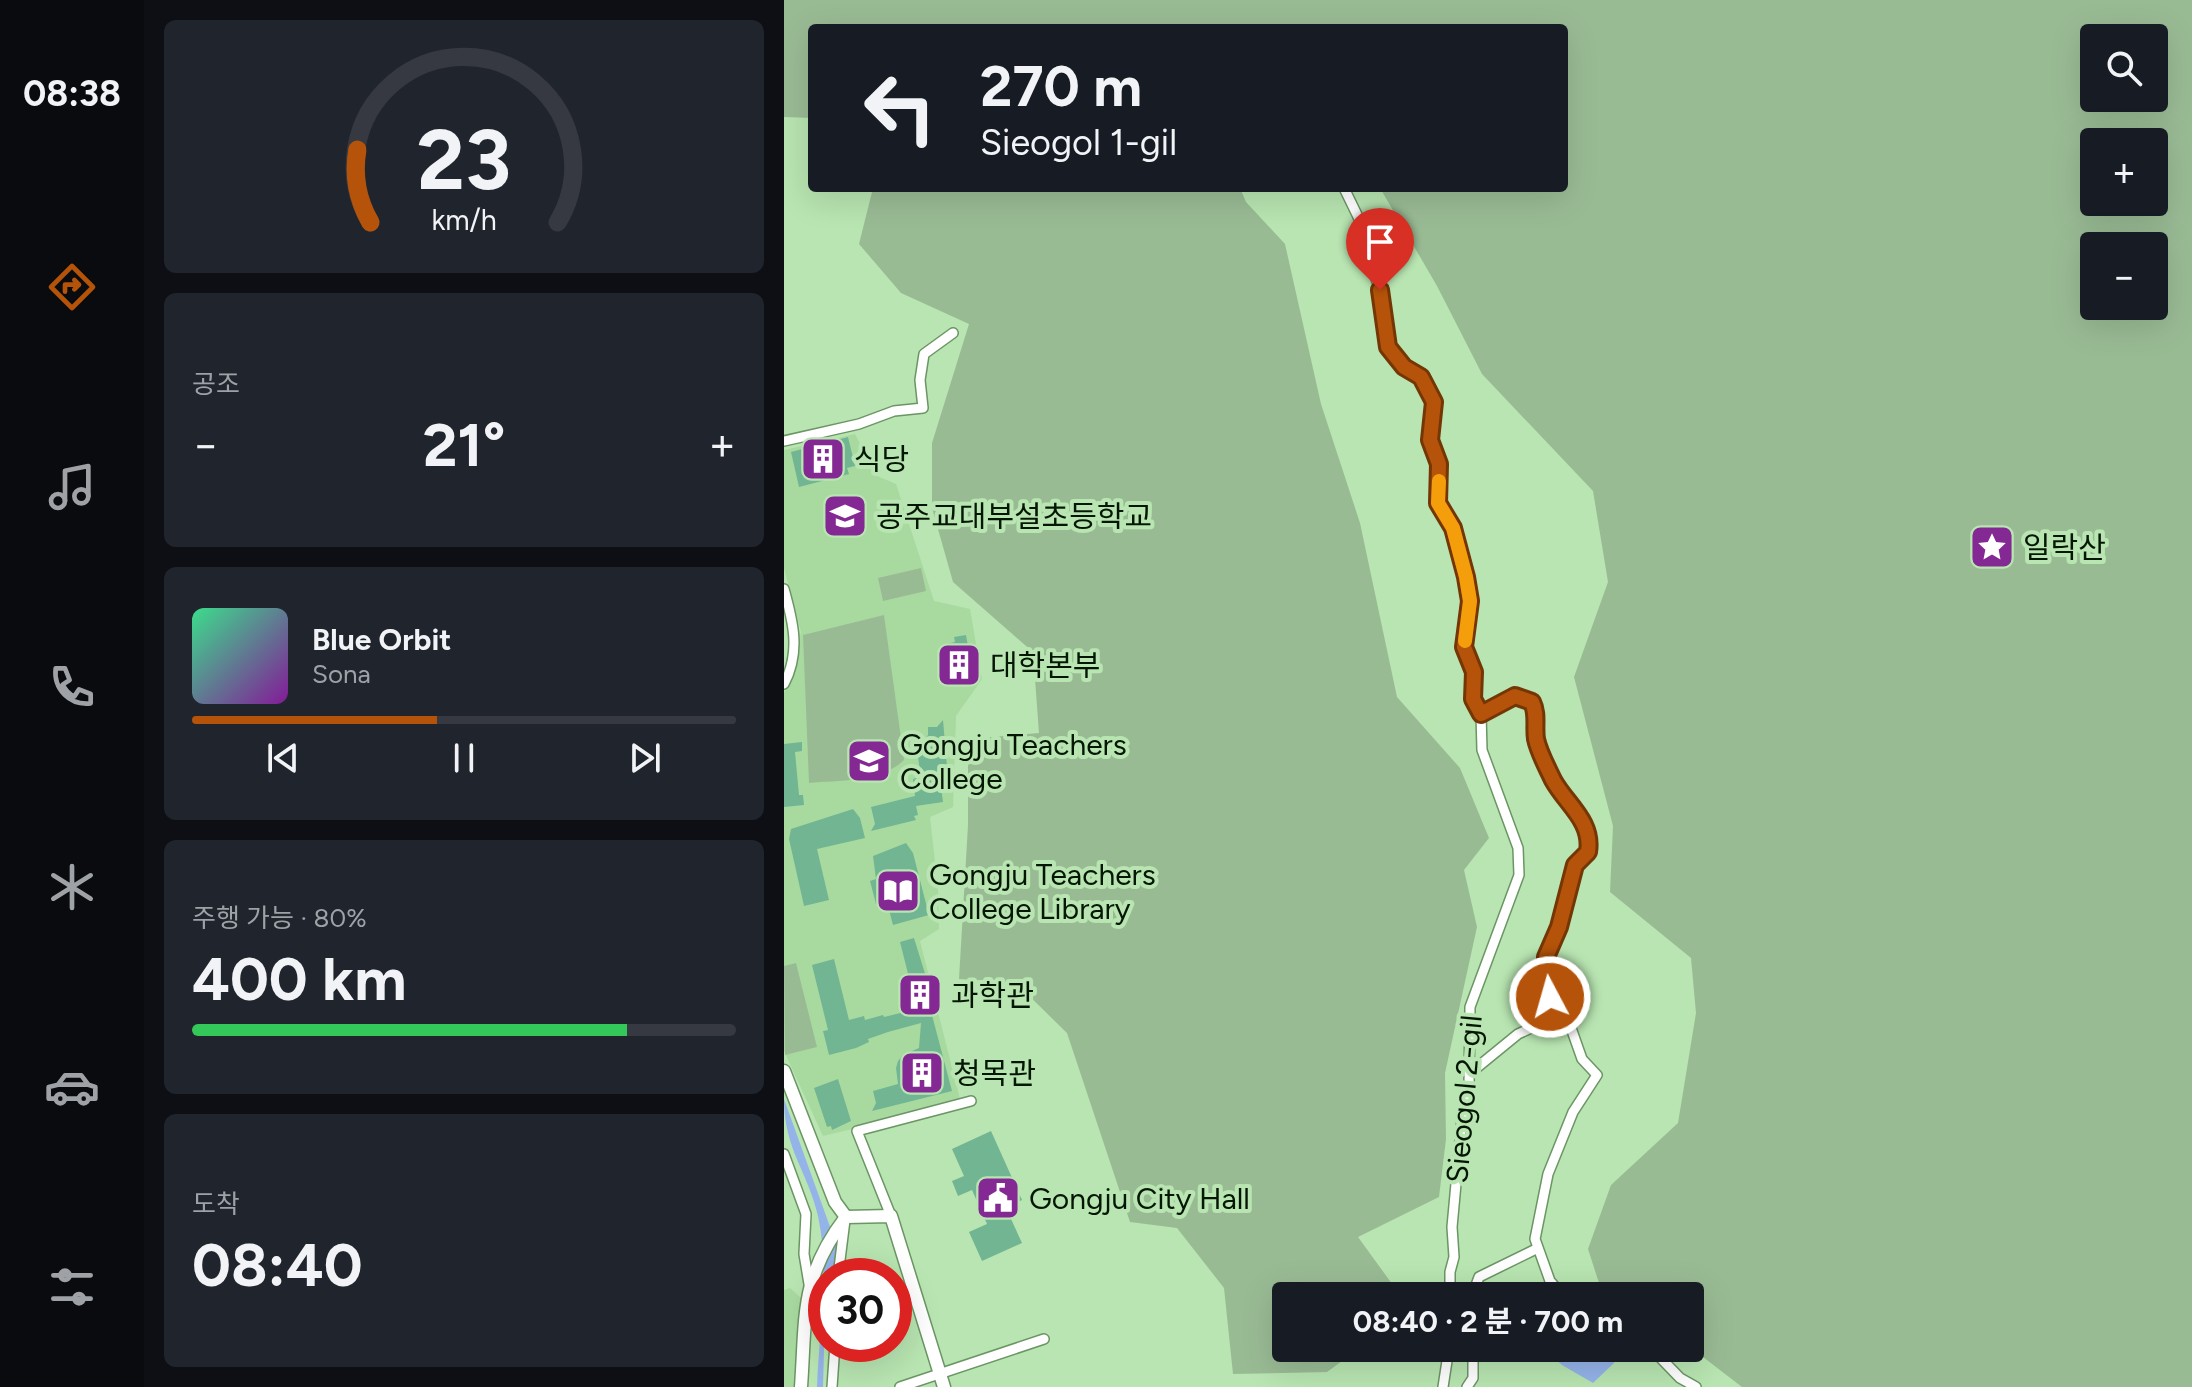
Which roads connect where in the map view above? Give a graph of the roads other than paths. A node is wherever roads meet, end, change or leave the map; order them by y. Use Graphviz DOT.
graph roads {
  1 [pos="1346,192"];
  2 [pos="953,333"];
  3 [pos="784,441"];
  4 [pos="784,589"];
  5 [pos="784,684"];
  6 [pos="1481,714"];
  7 [pos="1555,1017"];
  8 [pos="784,1071"];
  9 [pos="1469,1074"];
  10 [pos="971,1101"];
  11 [pos="784,1154"];
  12 [pos="891,1216"];
  13 [pos="846,1217"];
  14 [pos="1536,1249"];
  15 [pos="819,1258"];
  16 [pos="840,1258"];
  17 [pos="808,1278"];
  18 [pos="1449,1282"];
  19 [pos="1477,1282"];
  20 [pos="1551,1282"];
  21 [pos="808,1297"];
  22 [pos="1044,1339"];
  23 [pos="834,1362"];
  24 [pos="1447,1362"];
  25 [pos="1473,1362"];
  26 [pos="1664,1362"];
  27 [pos="942,1381"];
  28 [pos="1684,1383"];
  29 [pos="801,1387"];
  30 [pos="832,1387"];
  31 [pos="900,1387"];
  32 [pos="1443,1387"];
  33 [pos="1467,1387"];
  34 [pos="1696,1387"];
  1 -- 6 [label="street, Sieogol 2-gil"];
  2 -- 3 [label="street"];
  4 -- 5 [label="street"];
  6 -- 7 [label="street"];
  6 -- 9 [label="street, Sieogol 2-gil"];
  7 -- 9 [label="street"];
  7 -- 14 [label="street"];
  8 -- 13 [label="main road"];
  9 -- 18 [label="street, Sieogol 2-gil"];
  10 -- 12 [label="street"];
  11 -- 17 [label="street"];
  12 -- 13 [label="main road"];
  12 -- 27 [label="main road"];
  13 -- 15 [label="main road"];
  13 -- 16 [label="street"];
  14 -- 19 [label="street"];
  14 -- 20 [label="street"];
  21 -- 29 [label="main road"];
  22 -- 27 [label="street"];
  23 -- 30 [label="street"];
  24 -- 32 [label="street"];
  25 -- 33 [label="street"];
  26 -- 28 [label="street"];
  27 -- 31 [label="street"];
  28 -- 34 [label="street"];
}
